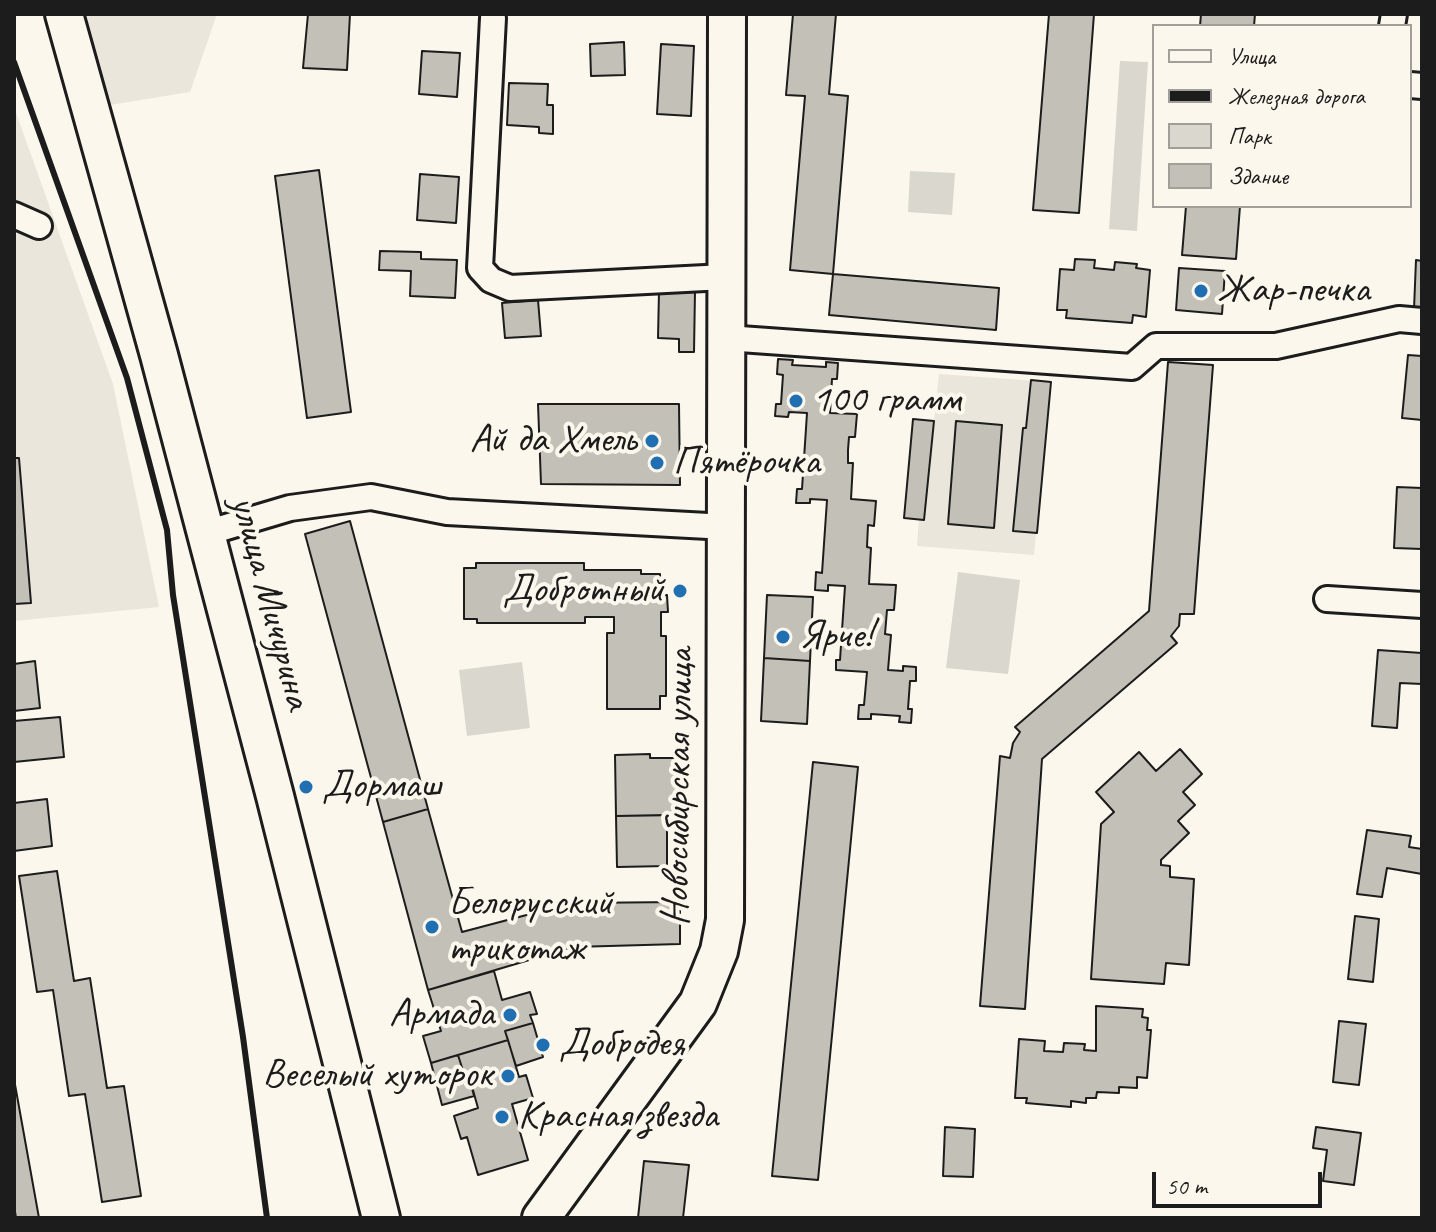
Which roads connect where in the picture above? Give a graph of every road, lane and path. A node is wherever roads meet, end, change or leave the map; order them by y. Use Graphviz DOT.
graph roads {
  1 [pos="64,14"];
  2 [pos="727,14"];
  3 [pos="493,18"];
  4 [pos="14,215"];
  5 [pos="39,226"];
  6 [pos="725,277"];
  7 [pos="1422,321"];
  8 [pos="726,338"];
  9 [pos="727,527"];
  10 [pos="206,533"];
  11 [pos="1327,599"];
  12 [pos="1422,605"];
  13 [pos="381,1218"];
  14 [pos="541,1218"];
  1 -- 10 [label="street, улица Мичурина"];
  2 -- 6 [label="street, Новосибирская улица"];
  3 -- 6 [label="street"];
  4 -- 5 [label="street"];
  6 -- 8 [label="street, Новосибирская улица"];
  7 -- 8 [label="street"];
  8 -- 9 [label="street, Новосибирская улица"];
  9 -- 10 [label="street"];
  9 -- 14 [label="street, Новосибирская улица"];
  10 -- 13 [label="street, улица Мичурина"];
  11 -- 12 [label="street"];
}
